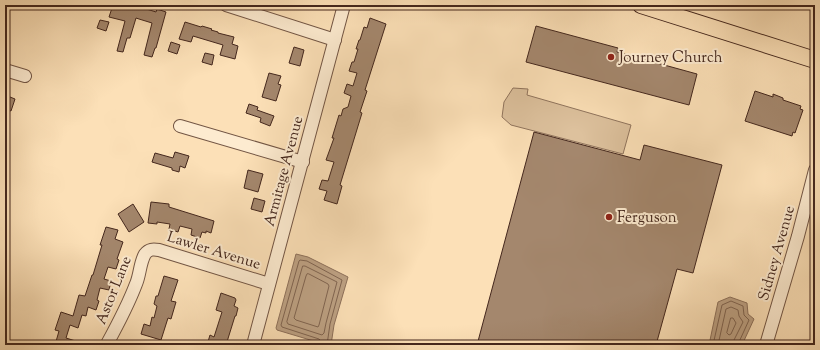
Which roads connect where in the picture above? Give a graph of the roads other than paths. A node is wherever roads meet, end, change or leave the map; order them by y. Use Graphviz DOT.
graph roads {
  1 [pos="226,5"];
  2 [pos="344,5"];
  3 [pos="641,5"];
  4 [pos="335,40"];
  5 [pos="815,60"];
  6 [pos="5,70"];
  7 [pos="25,76"];
  8 [pos="180,126"];
  9 [pos="303,162"];
  10 [pos="815,170"];
  11 [pos="150,250"];
  12 [pos="269,284"];
  13 [pos="107,344"];
  14 [pos="253,345"];
  15 [pos="766,345"];
  1 -- 4 [label="street"];
  2 -- 4 [label="street, Armitage Avenue"];
  3 -- 5 [label="main road"];
  4 -- 9 [label="street, Armitage Avenue"];
  6 -- 7 [label="street"];
  8 -- 9 [label="street"];
  9 -- 12 [label="street, Armitage Avenue"];
  10 -- 15 [label="street, Sidney Avenue"];
  11 -- 12 [label="street, Lawler Avenue"];
  11 -- 13 [label="street, Astor Lane"];
  12 -- 14 [label="street, Armitage Avenue"];
}
